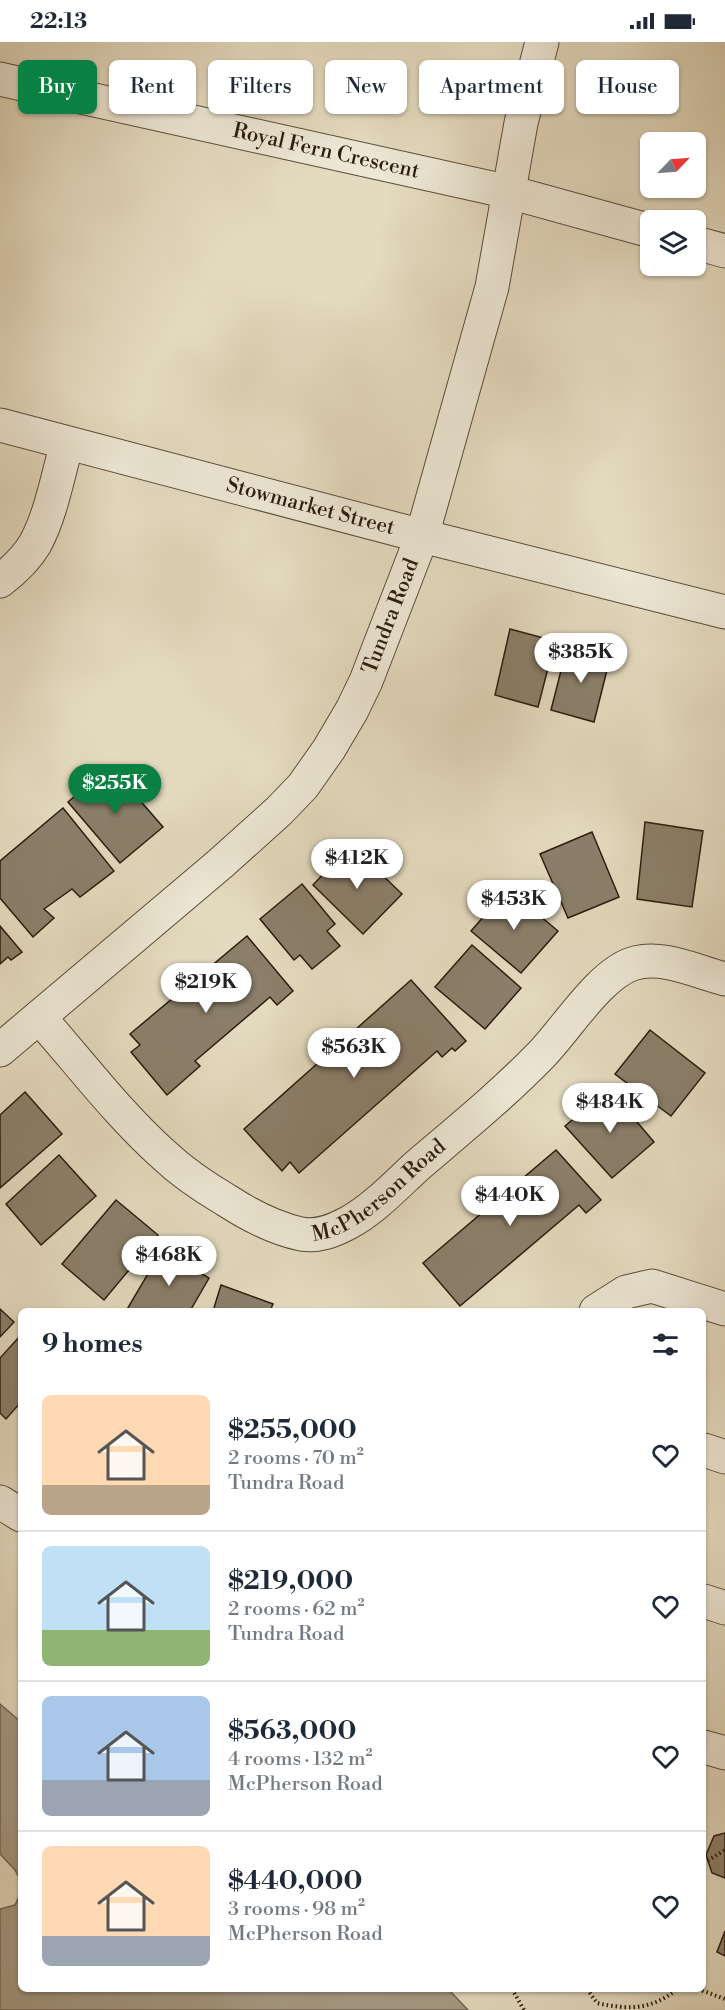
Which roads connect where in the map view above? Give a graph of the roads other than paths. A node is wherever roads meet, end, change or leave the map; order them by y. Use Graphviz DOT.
graph roads {
  1 [pos="542,42"];
  2 [pos="0,79"];
  3 [pos="509,192"];
  4 [pos="640,228"];
  5 [pos="706,246"];
  6 [pos="725,251"];
  7 [pos="0,425"];
  8 [pos="67,443"];
  9 [pos="422,536"];
  10 [pos="0,581"];
  11 [pos="725,612"];
  12 [pos="725,979"];
  13 [pos="39,1017"];
  14 [pos="0,1050"];
  15 [pos="601,1308"];
  16 [pos="725,1309"];
  17 [pos="706,1451"];
  18 [pos="725,1456"];
  19 [pos="0,1502"];
  20 [pos="18,1513"];
  21 [pos="706,1602"];
  22 [pos="725,1608"];
  23 [pos="706,1748"];
  24 [pos="725,1753"];
  1 -- 3 [label="street, Tundra Road"];
  2 -- 3 [label="street, Royal Fern Crescent"];
  3 -- 4 [label="street, Royal Fern Crescent"];
  3 -- 9 [label="street, Tundra Road"];
  5 -- 6 [label="street"];
  7 -- 8 [label="street, Stowmarket Street"];
  8 -- 9 [label="street, Stowmarket Street"];
  8 -- 10 [label="street"];
  9 -- 11 [label="street, Stowmarket Street"];
  9 -- 13 [label="street, Tundra Road"];
  12 -- 13 [label="street, McPherson Road"];
  13 -- 14 [label="street, Tundra Road"];
  15 -- 16 [label="street"];
  17 -- 18 [label="street"];
  19 -- 20 [label="street"];
  21 -- 22 [label="street"];
  23 -- 24 [label="street"];
}
